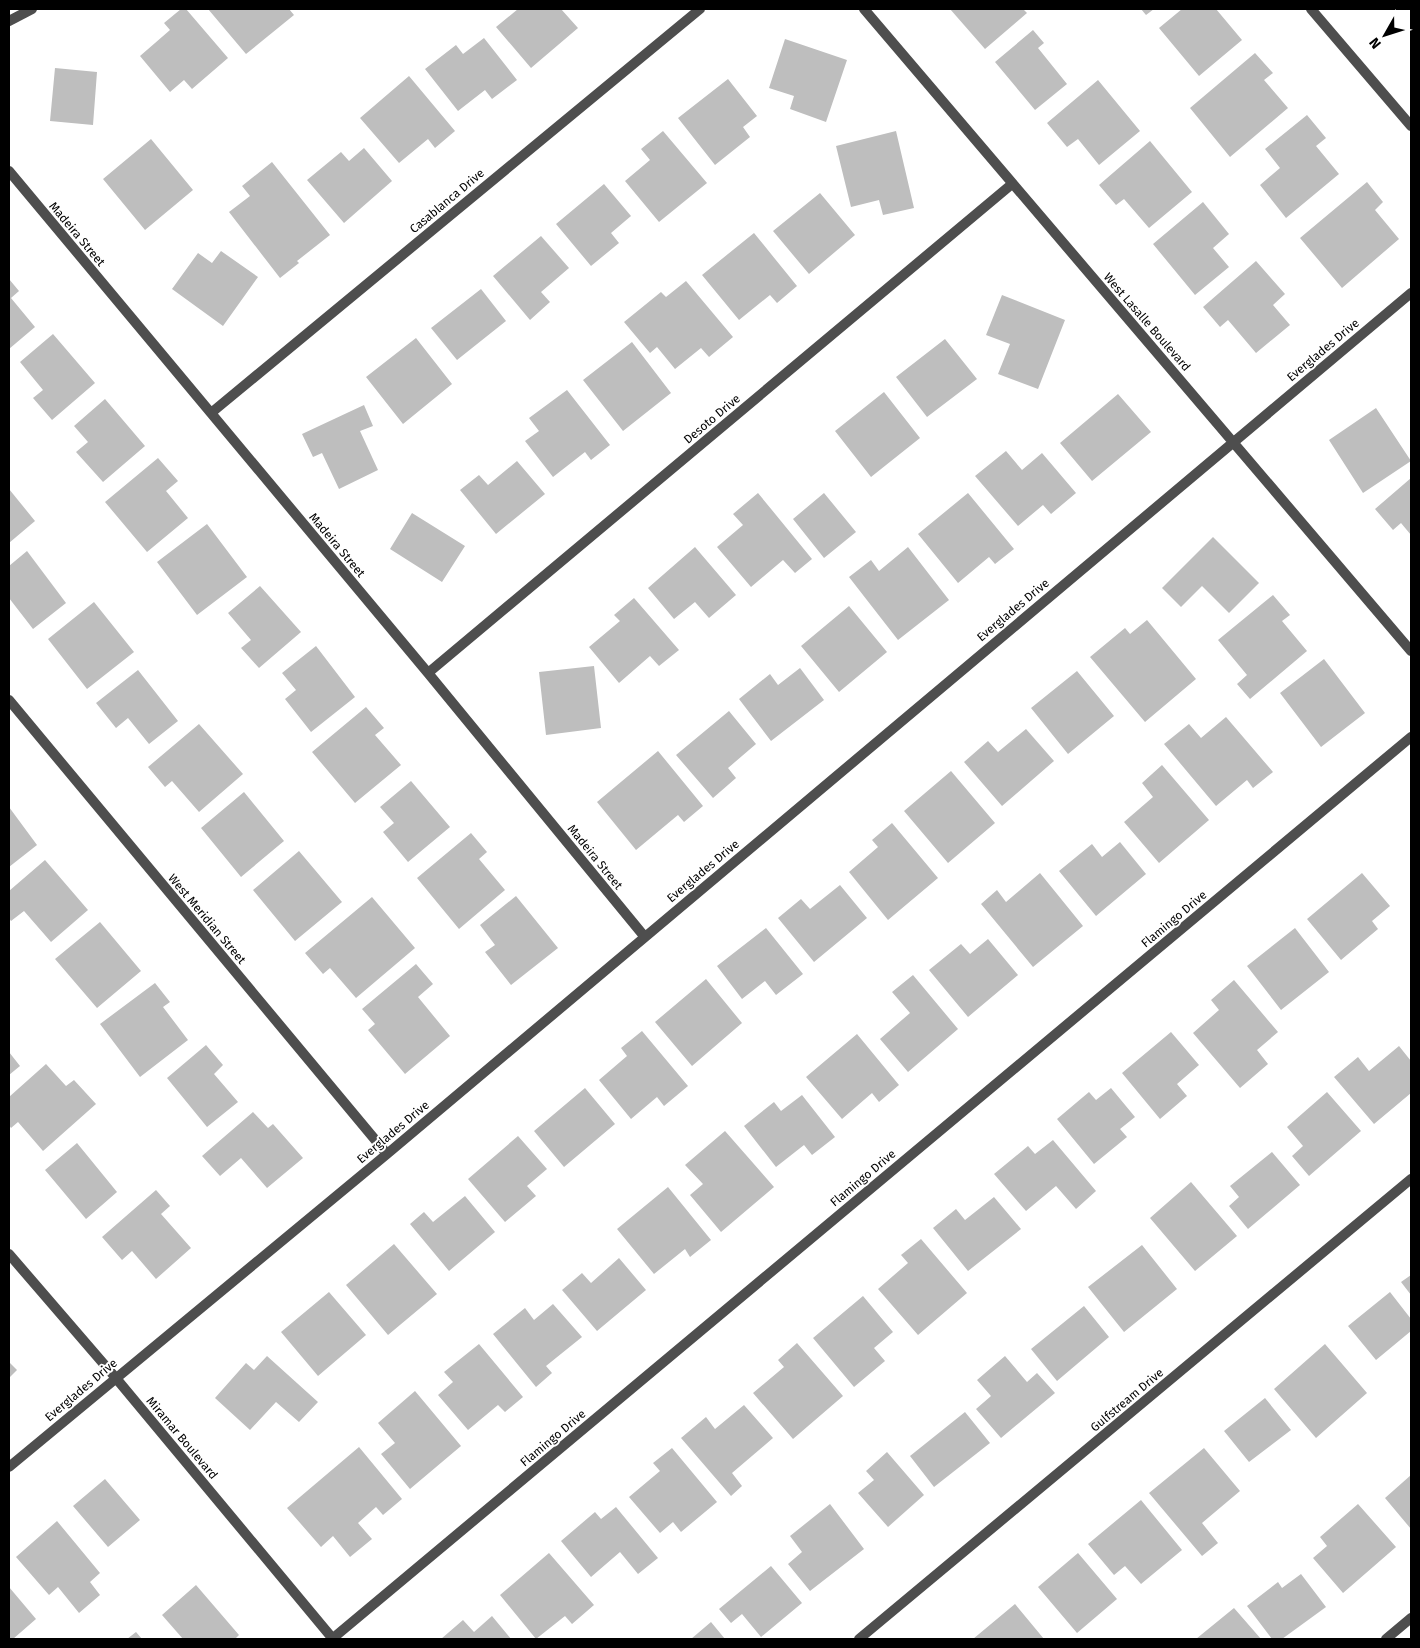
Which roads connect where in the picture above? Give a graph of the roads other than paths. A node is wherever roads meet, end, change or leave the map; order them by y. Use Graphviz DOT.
graph roads {
  1 [pos="32,9"];
  2 [pos="700,9"];
  3 [pos="864,9"];
  4 [pos="1311,9"];
  5 [pos="9,22"];
  6 [pos="1411,126"];
  7 [pos="9,171"];
  8 [pos="1012,184"];
  9 [pos="1411,293"];
  10 [pos="210,413"];
  11 [pos="1234,441"];
  12 [pos="1411,651"];
  13 [pos="428,673"];
  14 [pos="9,700"];
  15 [pos="1411,737"];
  16 [pos="644,936"];
  17 [pos="387,1154"];
  18 [pos="1411,1179"];
  19 [pos="9,1254"];
  20 [pos="115,1377"];
  21 [pos="9,1467"];
  22 [pos="1411,1618"];
  23 [pos="333,1639"];
  24 [pos="859,1639"];
  25 [pos="1386,1639"];
  1 -- 5 [label="street"];
  2 -- 10 [label="street, Casablanca Drive"];
  3 -- 8 [label="street, West Lasalle Boulevard"];
  4 -- 6 [label="street"];
  7 -- 10 [label="street, Madeira Street"];
  8 -- 11 [label="street, West Lasalle Boulevard"];
  8 -- 13 [label="street, Desoto Drive"];
  9 -- 11 [label="street, Everglades Drive"];
  10 -- 13 [label="street, Madeira Street"];
  11 -- 12 [label="street, West Lasalle Boulevard"];
  11 -- 16 [label="street, Everglades Drive"];
  13 -- 16 [label="street, Madeira Street"];
  14 -- 17 [label="street, West Meridian Street"];
  15 -- 23 [label="street, Flamingo Drive"];
  16 -- 17 [label="street, Everglades Drive"];
  17 -- 20 [label="street, Everglades Drive"];
  18 -- 24 [label="street, Gulfstream Drive"];
  19 -- 20 [label="street, Miramar Boulevard"];
  20 -- 21 [label="street, Everglades Drive"];
  20 -- 23 [label="street, Miramar Boulevard"];
  22 -- 25 [label="street"];
}
